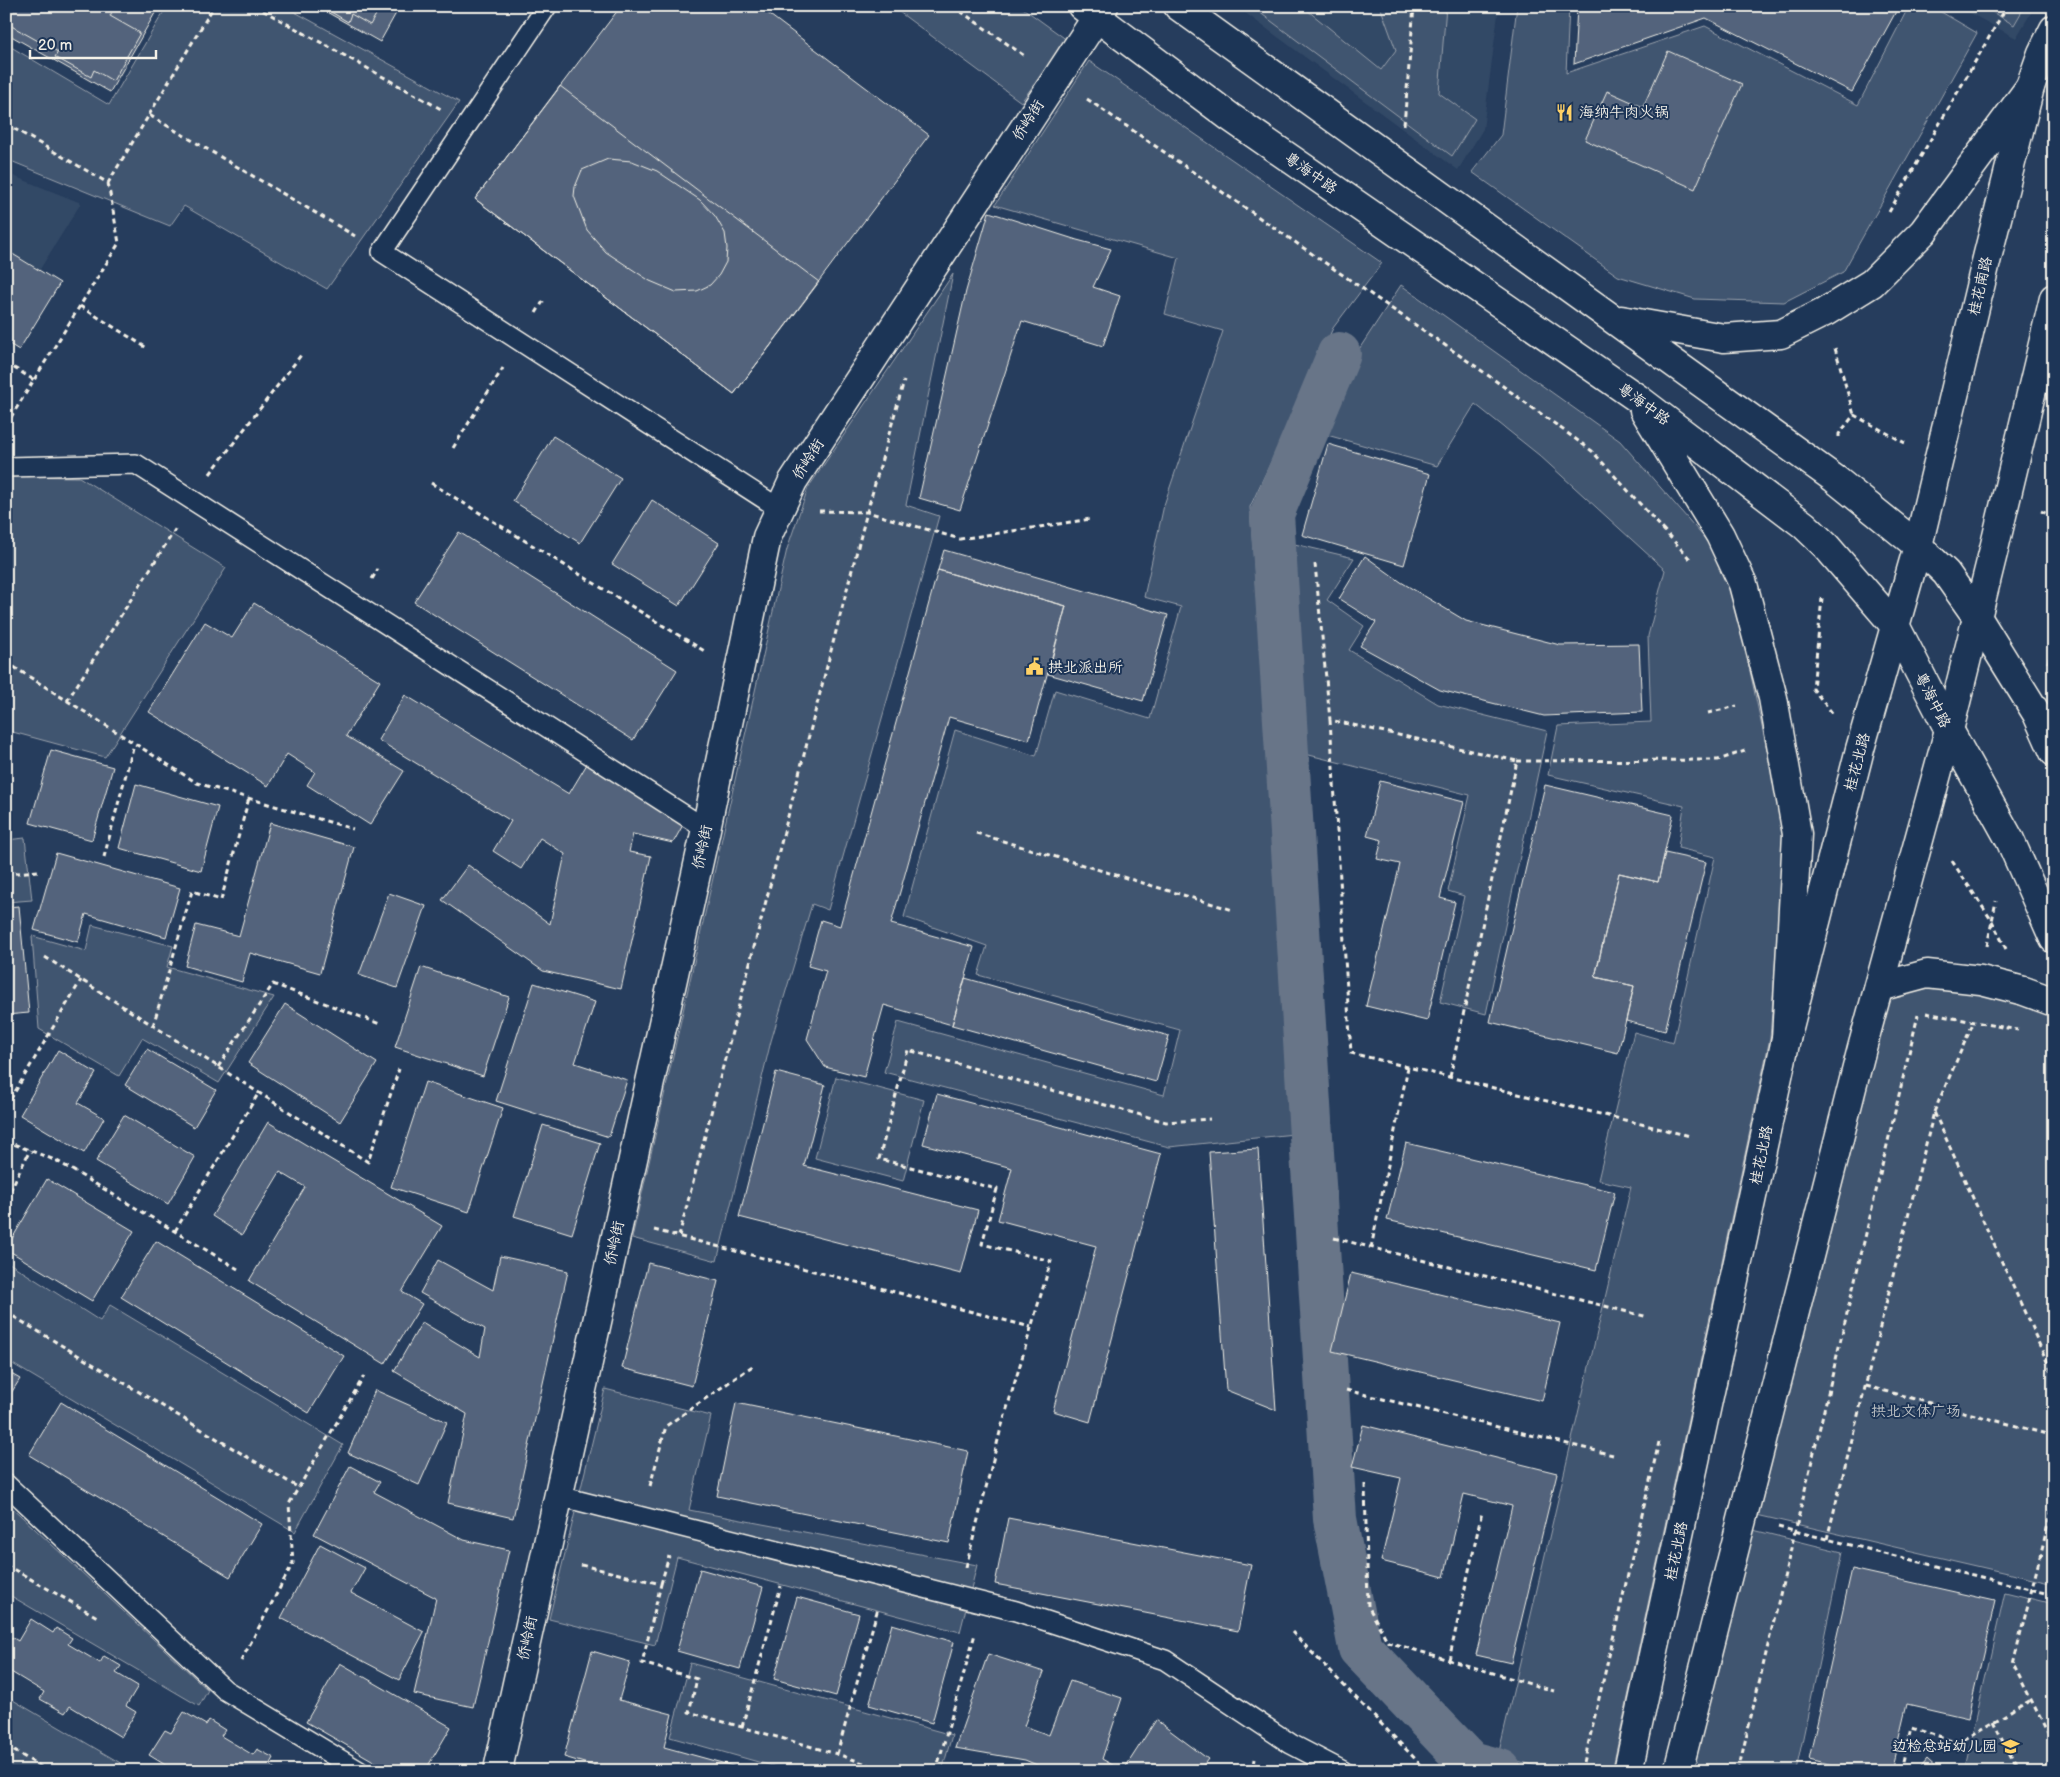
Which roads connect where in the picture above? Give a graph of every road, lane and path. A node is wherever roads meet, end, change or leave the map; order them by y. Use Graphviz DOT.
graph roads {
  1 [pos="214,6"];
  2 [pos="255,6"];
  3 [pos="547,6"];
  4 [pos="953,6"];
  5 [pos="1178,6"];
  6 [pos="1414,6"];
  7 [pos="2007,6"];
  8 [pos="1094,10"];
  9 [pos="2054,29"];
  10 [pos="1056,77"];
  11 [pos="2030,87"];
  12 [pos="149,115"];
  13 [pos="6,124"];
  14 [pos="468,124"];
  15 [pos="12,128"];
  16 [pos="1404,133"];
  17 [pos="6,137"];
  18 [pos="108,182"];
  19 [pos="1886,217"];
  20 [pos="382,252"];
  21 [pos="2054,298"];
  22 [pos="544,300"];
  23 [pos="80,306"];
  24 [pos="1825,312"];
  25 [pos="1614,318"];
  26 [pos="519,341"];
  27 [pos="148,348"];
  28 [pos="6,363"];
  29 [pos="907,373"];
  30 [pos="34,380"];
  31 [pos="1637,398"];
  32 [pos="1854,415"];
  33 [pos="6,425"];
  34 [pos="453,448"];
  35 [pos="6,467"];
  36 [pos="430,483"];
  37 [pos="780,510"];
  38 [pos="867,512"];
  39 [pos="1091,520"];
  40 [pos="1918,546"];
  41 [pos="1691,561"];
  42 [pos="1314,564"];
  43 [pos="1977,618"];
  44 [pos="1896,627"];
  45 [pos="2054,639"];
  46 [pos="6,662"];
  47 [pos="739,672"];
  48 [pos="2037,714"];
  49 [pos="1330,720"];
  50 [pos="1949,730"];
  51 [pos="134,743"];
  52 [pos="1752,748"];
  53 [pos="2054,752"];
  54 [pos="1516,761"];
  55 [pos="249,798"];
  56 [pos="353,829"];
  57 [pos="706,829"];
  58 [pos="976,833"];
  59 [pos="104,857"];
  60 [pos="38,871"];
  61 [pos="6,874"];
  62 [pos="1998,894"];
  63 [pos="1233,910"];
  64 [pos="2054,940"];
  65 [pos="45,957"];
  66 [pos="81,980"];
  67 [pos="1981,980"];
  68 [pos="1879,987"];
  69 [pos="2054,1002"];
  70 [pos="1974,1022"];
  71 [pos="380,1024"];
  72 [pos="153,1026"];
  73 [pos="2023,1031"];
  74 [pos="1786,1039"];
  75 [pos="1408,1067"];
  76 [pos="218,1068"];
  77 [pos="400,1069"];
  78 [pos="1450,1077"];
  79 [pos="258,1094"];
  80 [pos="6,1106"];
  81 [pos="1934,1112"];
  82 [pos="1210,1119"];
  83 [pos="1690,1136"];
  84 [pos="6,1141"];
  85 [pos="30,1150"];
  86 [pos="6,1199"];
  87 [pos="619,1220"];
  88 [pos="175,1231"];
  89 [pos="678,1236"];
  90 [pos="1334,1238"];
  91 [pos="1371,1248"];
  92 [pos="238,1269"];
  93 [pos="6,1312"];
  94 [pos="1648,1316"];
  95 [pos="1031,1327"];
  96 [pos="754,1365"];
  97 [pos="364,1376"];
  98 [pos="2054,1377"];
  99 [pos="1866,1386"];
  100 [pos="1346,1390"];
  101 [pos="2054,1436"];
  102 [pos="1659,1441"];
  103 [pos="1613,1454"];
  104 [pos="6,1484"];
  105 [pos="1365,1484"];
  106 [pos="299,1488"];
  107 [pos="559,1496"];
  108 [pos="2054,1501"];
  109 [pos="1482,1512"];
  110 [pos="641,1517"];
  111 [pos="1742,1519"];
  112 [pos="1794,1532"];
  113 [pos="1827,1540"];
  114 [pos="790,1554"];
  115 [pos="545,1556"];
  116 [pos="886,1578"];
  117 [pos="2032,1590"];
  118 [pos="2054,1595"];
  119 [pos="959,1596"];
  120 [pos="984,1603"];
  121 [pos="1292,1632"];
  122 [pos="1449,1660"];
  123 [pos="225,1690"];
  124 [pos="1554,1691"];
  125 [pos="2031,1700"];
  126 [pos="1993,1722"];
  127 [pos="742,1727"];
  128 [pos="2054,1745"];
  129 [pos="6,1746"];
  130 [pos="837,1754"];
  131 [pos="497,1769"];
  132 [pos="48,1771"];
  133 [pos="359,1771"];
  134 [pos="887,1771"];
  135 [pos="936,1771"];
  136 [pos="1344,1771"];
  137 [pos="1427,1771"];
  138 [pos="1582,1771"];
  139 [pos="1628,1771"];
  140 [pos="1678,1771"];
  141 [pos="1738,1771"];
  142 [pos="1901,1771"];
  143 [pos="2018,1771"];
  1 -- 12 [label="path"];
  2 -- 14 [label="path"];
  3 -- 14 [label="lane"];
  4 -- 10 [label="path"];
  5 -- 25 [label="main road"];
  6 -- 16 [label="path"];
  7 -- 19 [label="path"];
  8 -- 10 [label="main road, 侨岭街"];
  8 -- 31 [label="main road, 粤海中路"];
  9 -- 11 [label="main road, 桂花南路"];
  10 -- 37 [label="main road, 侨岭街"];
  10 -- 41 [label="path"];
  11 -- 24 [label="main road"];
  11 -- 40 [label="main road, 桂花南路"];
  12 -- 18 [label="path"];
  12 -- 20 [label="path"];
  13 -- 15 [label="path"];
  14 -- 20 [label="lane"];
  15 -- 17 [label="path"];
  15 -- 18 [label="path"];
  18 -- 23 [label="path"];
  20 -- 26 [label="lane"];
  21 -- 43 [label="main road"];
  22 -- 26 [label="path"];
  23 -- 27 [label="path"];
  23 -- 30 [label="path"];
  24 -- 25 [label="main road"];
  24 -- 32 [label="path"];
  25 -- 40 [label="main road"];
  26 -- 34 [label="path"];
  26 -- 37 [label="lane"];
  28 -- 30 [label="path"];
  29 -- 38 [label="path"];
  30 -- 33 [label="path"];
  31 -- 44 [label="main road, 粤海中路"];
  31 -- 74 [label="main road"];
  35 -- 57 [label="lane"];
  36 -- 47 [label="path"];
  37 -- 38 [label="path"];
  37 -- 47 [label="main road, 侨岭街"];
  38 -- 39 [label="path"];
  38 -- 89 [label="path"];
  40 -- 43 [label="main road"];
  40 -- 44 [label="main road, 桂花北路"];
  42 -- 49 [label="path"];
  43 -- 48 [label="main road"];
  43 -- 50 [label="main road"];
  44 -- 50 [label="main road, 粤海中路"];
  44 -- 74 [label="main road, 桂花北路"];
  45 -- 48 [label="path"];
  46 -- 51 [label="path"];
  47 -- 57 [label="main road, 侨岭街"];
  48 -- 53 [label="main road"];
  49 -- 54 [label="path"];
  49 -- 75 [label="path"];
  50 -- 64 [label="main road, 粤海中路"];
  50 -- 68 [label="main road"];
  51 -- 55 [label="path"];
  51 -- 59 [label="path"];
  52 -- 54 [label="path"];
  54 -- 78 [label="path"];
  55 -- 56 [label="path"];
  55 -- 72 [label="path"];
  57 -- 87 [label="main road, 侨岭街"];
  58 -- 63 [label="path"];
  60 -- 61 [label="path"];
  62 -- 67 [label="path"];
  65 -- 66 [label="path"];
  66 -- 72 [label="path"];
  66 -- 80 [label="path"];
  67 -- 68 [label="main road"];
  67 -- 69 [label="main road"];
  67 -- 70 [label="path"];
  68 -- 111 [label="main road"];
  70 -- 73 [label="path"];
  70 -- 81 [label="path"];
  70 -- 112 [label="path"];
  71 -- 76 [label="path"];
  72 -- 76 [label="path"];
  74 -- 139 [label="main road, 桂花北路"];
  75 -- 78 [label="path"];
  75 -- 91 [label="path"];
  76 -- 79 [label="path"];
  77 -- 79 [label="path"];
  78 -- 83 [label="path"];
  79 -- 88 [label="path"];
  81 -- 98 [label="path"];
  81 -- 99 [label="path"];
  82 -- 95 [label="path"];
  84 -- 85 [label="path"];
  85 -- 86 [label="path"];
  85 -- 88 [label="path"];
  87 -- 89 [label="path"];
  87 -- 107 [label="main road, 侨岭街"];
  88 -- 92 [label="path"];
  89 -- 95 [label="path"];
  90 -- 91 [label="path"];
  91 -- 94 [label="path"];
  93 -- 106 [label="path"];
  95 -- 119 [label="path"];
  96 -- 110 [label="path"];
  97 -- 106 [label="path"];
  99 -- 101 [label="path"];
  99 -- 113 [label="path"];
  100 -- 103 [label="path"];
  102 -- 138 [label="path"];
  104 -- 123 [label="lane"];
  105 -- 122 [label="path"];
  106 -- 123 [label="path"];
  107 -- 110 [label="lane"];
  107 -- 115 [label="main road, 侨岭街"];
  108 -- 117 [label="path"];
  109 -- 122 [label="path"];
  110 -- 114 [label="lane"];
  111 -- 112 [label="path"];
  111 -- 140 [label="main road"];
  112 -- 113 [label="path"];
  112 -- 141 [label="path"];
  113 -- 117 [label="path"];
  114 -- 116 [label="lane"];
  114 -- 127 [label="path"];
  115 -- 127 [label="path"];
  115 -- 131 [label="main road, 侨岭街"];
  116 -- 119 [label="lane"];
  116 -- 130 [label="path"];
  117 -- 118 [label="path"];
  117 -- 125 [label="path"];
  119 -- 120 [label="lane"];
  120 -- 135 [label="path"];
  120 -- 136 [label="lane"];
  121 -- 137 [label="path"];
  122 -- 124 [label="path"];
  123 -- 133 [label="lane"];
  125 -- 126 [label="path"];
  125 -- 128 [label="path"];
  126 -- 142 [label="path"];
  126 -- 143 [label="path"];
  127 -- 130 [label="path"];
  129 -- 132 [label="path"];
  130 -- 134 [label="path"];
}
